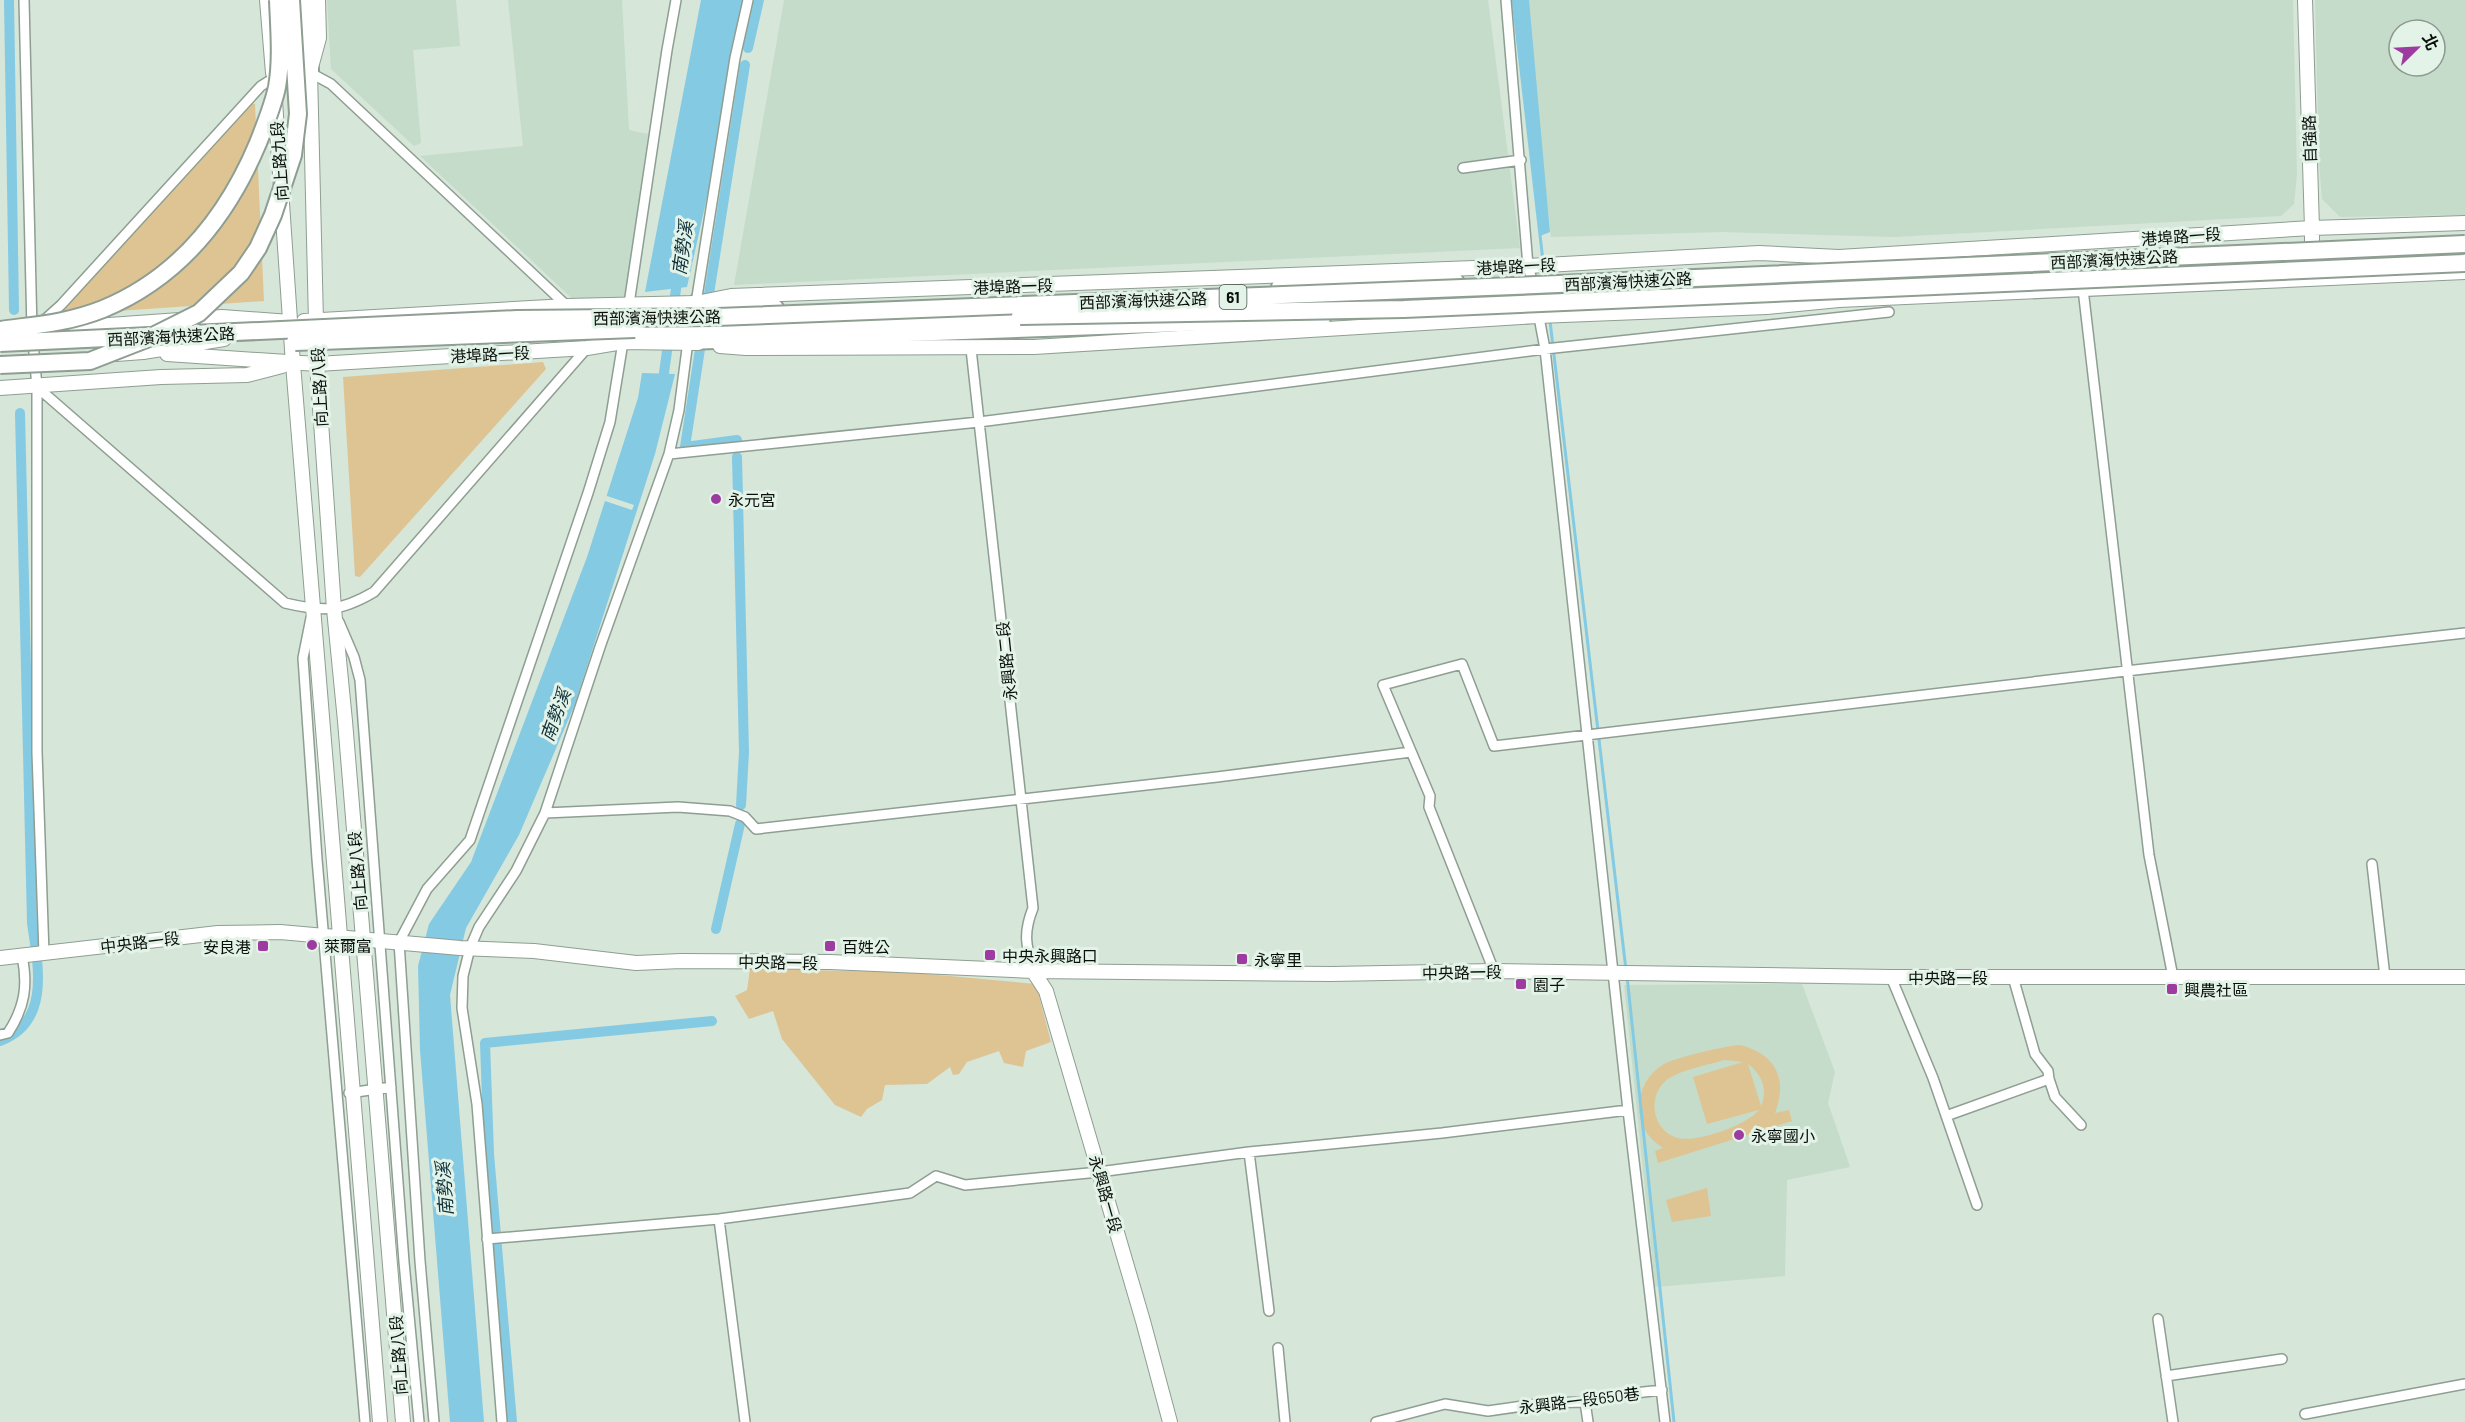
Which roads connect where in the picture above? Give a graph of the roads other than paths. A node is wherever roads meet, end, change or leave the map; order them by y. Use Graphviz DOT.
graph roads {
  1 [pos="24,0"];
  2 [pos="267,0"];
  3 [pos="278,0"];
  4 [pos="291,0"];
  5 [pos="306,0"];
  6 [pos="318,0"];
  7 [pos="676,0"];
  8 [pos="748,0"];
  9 [pos="1506,0"];
  10 [pos="2305,0"];
  11 [pos="310,71"];
  12 [pos="273,77"];
  13 [pos="1521,160"];
  14 [pos="1463,168"];
  15 [pos="2465,223"];
  16 [pos="2312,228"];
  17 [pos="2465,244"];
  18 [pos="1839,257"];
  19 [pos="2465,263"];
  20 [pos="1528,266"];
  21 [pos="2465,272"];
  22 [pos="2312,279"];
  23 [pos="1513,286"];
  24 [pos="1730,287"];
  25 [pos="2083,290"];
  26 [pos="1536,294"];
  27 [pos="1839,300"];
  28 [pos="696,303"];
  29 [pos="629,304"];
  30 [pos="567,306"];
  31 [pos="1404,309"];
  32 [pos="1889,312"];
  33 [pos="1538,316"];
  34 [pos="316,320"];
  35 [pos="290,322"];
  36 [pos="788,326"];
  37 [pos="32,330"];
  38 [pos="0,331"];
  39 [pos="688,341"];
  40 [pos="623,342"];
  41 [pos="0,343"];
  42 [pos="587,348"];
  43 [pos="970,349"];
  44 [pos="1545,349"];
  45 [pos="143,352"];
  46 [pos="0,354"];
  47 [pos="34,358"];
  48 [pos="0,360"];
  49 [pos="293,364"];
  50 [pos="317,364"];
  51 [pos="0,365"];
  52 [pos="37,387"];
  53 [pos="0,388"];
  54 [pos="980,422"];
  55 [pos="669,454"];
  56 [pos="333,609"];
  57 [pos="313,610"];
  58 [pos="2465,633"];
  59 [pos="2126,671"];
  60 [pos="1588,734"];
  61 [pos="1411,752"];
  62 [pos="1021,798"];
  63 [pos="545,813"];
  64 [pos="2372,864"];
  65 [pos="324,936"];
  66 [pos="340,938"];
  67 [pos="363,940"];
  68 [pos="379,941"];
  69 [pos="399,942"];
  70 [pos="465,948"];
  71 [pos="43,954"];
  72 [pos="23,955"];
  73 [pos="0,958"];
  74 [pos="1032,971"];
  75 [pos="1494,971"];
  76 [pos="1613,974"];
  77 [pos="1891,977"];
  78 [pos="2013,977"];
  79 [pos="2173,977"];
  80 [pos="2385,977"];
  81 [pos="2465,977"];
  82 [pos="0,1035"];
  83 [pos="2049,1079"];
  84 [pos="391,1087"];
  85 [pos="376,1089"];
  86 [pos="354,1092"];
  87 [pos="338,1096"];
  88 [pos="1628,1110"];
  89 [pos="1946,1116"];
  90 [pos="2081,1125"];
  91 [pos="1249,1152"];
  92 [pos="1099,1172"];
  93 [pos="1977,1205"];
  94 [pos="719,1219"];
  95 [pos="487,1239"];
  96 [pos="1269,1311"];
  97 [pos="2158,1318"];
  98 [pos="1278,1348"];
  99 [pos="2282,1359"];
  100 [pos="2166,1376"];
  101 [pos="2465,1384"];
  102 [pos="1662,1390"];
  103 [pos="1585,1401"];
  104 [pos="2305,1414"];
  105 [pos="365,1422"];
  106 [pos="380,1422"];
  107 [pos="403,1422"];
  108 [pos="419,1422"];
  109 [pos="434,1422"];
  110 [pos="502,1422"];
  111 [pos="745,1422"];
  112 [pos="1170,1422"];
  113 [pos="1285,1422"];
  114 [pos="1376,1422"];
  115 [pos="1588,1422"];
  116 [pos="1665,1422"];
  117 [pos="2173,1422"];
  1 -- 37 [label="street"];
  2 -- 12 [label="street, 向上路九段"];
  3 -- 38 [label="highway, bridge"];
  4 -- 11 [label="street"];
  4 -- 51 [label="highway, bridge"];
  5 -- 11 [label="highway"];
  6 -- 11 [label="street, 向上路九段"];
  7 -- 29 [label="street"];
  8 -- 28 [label="street"];
  9 -- 13 [label="street"];
  10 -- 16 [label="street, 自強路"];
  11 -- 12 [label="street"];
  11 -- 30 [label="street"];
  11 -- 34 [label="street, 向上路九段"];
  12 -- 35 [label="street, 向上路九段"];
  12 -- 37 [label="street"];
  13 -- 14 [label="street"];
  13 -- 20 [label="street"];
  15 -- 16 [label="street, 港埠路一段"];
  16 -- 18 [label="street, 港埠路一段"];
  16 -- 22 [label="street, 自強路"];
  17 -- 23 [label="highway, 西部濱海快速公路 / 61, bridge"];
  18 -- 20 [label="street, 港埠路一段"];
  18 -- 24 [label="street"];
  19 -- 31 [label="highway, 西部濱海快速公路 / 61, bridge"];
  20 -- 26 [label="street"];
  20 -- 28 [label="street, 港埠路一段"];
  21 -- 22 [label="street, 港埠路一段"];
  22 -- 25 [label="street, 港埠路一段"];
  23 -- 28 [label="highway, bridge"];
  23 -- 41 [label="highway, 西部濱海快速公路 / 61, bridge"];
  24 -- 26 [label="street, 港埠路一段"];
  24 -- 27 [label="street"];
  25 -- 27 [label="street, 港埠路一段"];
  25 -- 59 [label="street"];
  26 -- 33 [label="street"];
  26 -- 36 [label="street, 港埠路一段"];
  27 -- 33 [label="street, 港埠路一段"];
  28 -- 29 [label="street, 港埠路一段"];
  29 -- 30 [label="street, 港埠路一段"];
  30 -- 34 [label="street, 港埠路一段"];
  30 -- 36 [label="street, 港埠路一段"];
  31 -- 39 [label="highway, bridge"];
  31 -- 46 [label="highway, 西部濱海快速公路 / 61, bridge"];
  32 -- 44 [label="street"];
  33 -- 43 [label="street, 港埠路一段"];
  33 -- 44 [label="street"];
  34 -- 35 [label="street, 港埠路一段"];
  34 -- 50 [label="street, 向上路八段"];
  35 -- 37 [label="street, 港埠路一段"];
  35 -- 45 [label="street, 港埠路一段"];
  35 -- 49 [label="street, 向上路八段"];
  36 -- 39 [label="street, 港埠路一段"];
  37 -- 38 [label="street, 港埠路一段"];
  37 -- 47 [label="street"];
  39 -- 40 [label="street, 港埠路一段"];
  39 -- 43 [label="street, 港埠路一段"];
  39 -- 55 [label="street"];
  40 -- 42 [label="street, 港埠路一段"];
  40 -- 69 [label="street"];
  42 -- 50 [label="street, 港埠路一段"];
  42 -- 56 [label="street"];
  43 -- 54 [label="street, 永興路二段"];
  44 -- 54 [label="street"];
  44 -- 60 [label="street"];
  45 -- 47 [label="street, 港埠路一段"];
  45 -- 49 [label="street, 港埠路一段"];
  47 -- 48 [label="street, 港埠路一段"];
  47 -- 52 [label="street"];
  49 -- 50 [label="street, 港埠路一段"];
  49 -- 52 [label="street, 港埠路一段"];
  49 -- 57 [label="street, 向上路八段"];
  50 -- 56 [label="street, 向上路八段"];
  52 -- 53 [label="street, 港埠路一段"];
  52 -- 57 [label="street"];
  52 -- 71 [label="street"];
  54 -- 55 [label="street"];
  54 -- 62 [label="street, 永興路二段"];
  55 -- 63 [label="street"];
  56 -- 57 [label="street"];
  56 -- 67 [label="street, 向上路八段"];
  56 -- 68 [label="street"];
  57 -- 65 [label="street"];
  57 -- 66 [label="street, 向上路八段"];
  58 -- 59 [label="street"];
  59 -- 60 [label="street"];
  59 -- 79 [label="street"];
  60 -- 61 [label="street"];
  60 -- 76 [label="street"];
  61 -- 62 [label="street"];
  61 -- 75 [label="street"];
  62 -- 63 [label="street"];
  62 -- 74 [label="street, 永興路二段"];
  63 -- 70 [label="street"];
  64 -- 80 [label="street"];
  65 -- 66 [label="street, 中央路一段"];
  65 -- 71 [label="street, 中央路一段"];
  65 -- 87 [label="street"];
  66 -- 67 [label="street, 中央路一段"];
  66 -- 86 [label="street, 向上路八段"];
  67 -- 68 [label="street, 中央路一段"];
  67 -- 85 [label="street, 向上路八段"];
  68 -- 69 [label="street, 中央路一段"];
  68 -- 84 [label="street"];
  69 -- 70 [label="street, 中央路一段"];
  69 -- 109 [label="street"];
  70 -- 74 [label="street, 中央路一段"];
  70 -- 95 [label="street"];
  71 -- 72 [label="street, 中央路一段"];
  72 -- 73 [label="street, 中央路一段"];
  72 -- 82 [label="street"];
  74 -- 75 [label="street, 中央路一段"];
  74 -- 92 [label="street, 永興路一段"];
  75 -- 76 [label="street, 中央路一段"];
  76 -- 77 [label="street, 中央路一段"];
  76 -- 88 [label="street"];
  77 -- 78 [label="street, 中央路一段"];
  77 -- 89 [label="street"];
  78 -- 79 [label="street, 中央路一段"];
  78 -- 83 [label="street"];
  79 -- 80 [label="street, 中央路一段"];
  80 -- 81 [label="street, 中央路一段"];
  83 -- 89 [label="street"];
  83 -- 90 [label="street"];
  84 -- 85 [label="street"];
  84 -- 108 [label="street"];
  85 -- 86 [label="street"];
  85 -- 107 [label="street, 向上路八段"];
  86 -- 87 [label="street"];
  86 -- 106 [label="street, 向上路八段"];
  87 -- 105 [label="street"];
  88 -- 91 [label="street"];
  88 -- 102 [label="street"];
  89 -- 93 [label="street"];
  91 -- 92 [label="street"];
  91 -- 96 [label="street"];
  92 -- 94 [label="street"];
  92 -- 112 [label="street, 永興路一段"];
  94 -- 95 [label="street"];
  94 -- 111 [label="street"];
  95 -- 110 [label="street"];
  97 -- 100 [label="street"];
  98 -- 113 [label="street"];
  99 -- 100 [label="street"];
  100 -- 117 [label="street"];
  101 -- 104 [label="street"];
  102 -- 103 [label="street, 永興路一段650巷"];
  102 -- 116 [label="street"];
  103 -- 114 [label="street, 永興路一段650巷"];
  103 -- 115 [label="street"];
}
